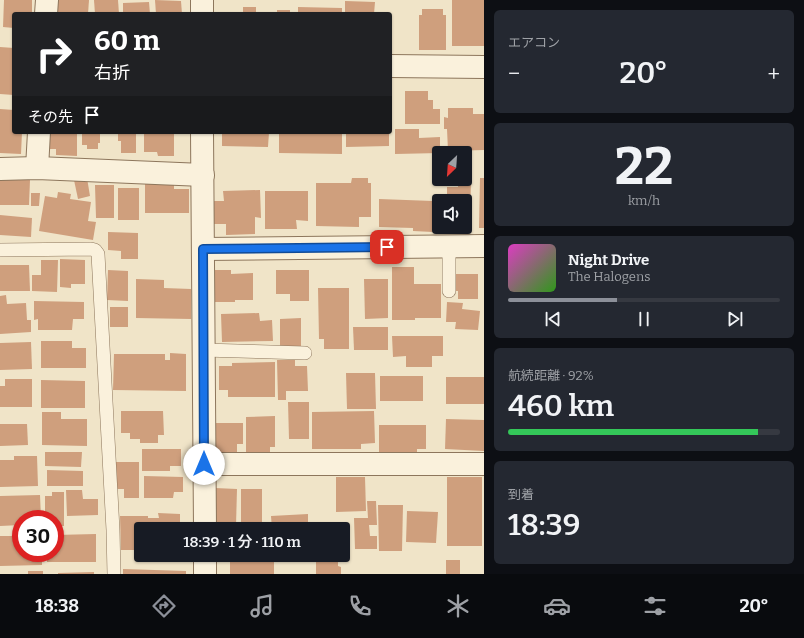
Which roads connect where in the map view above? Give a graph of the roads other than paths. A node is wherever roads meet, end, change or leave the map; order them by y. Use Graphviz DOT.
graph roads {
  1 [pos="47,0"];
  2 [pos="202,0"];
  3 [pos="46,12"];
  4 [pos="202,12"];
  5 [pos="392,66"];
  6 [pos="484,66"];
  7 [pos="39,134"];
  8 [pos="202,134"];
  9 [pos="0,168"];
  10 [pos="37,168"];
  11 [pos="203,174"];
  12 [pos="449,246"];
  13 [pos="484,246"];
  14 [pos="203,249"];
  15 [pos="0,250"];
  16 [pos="449,291"];
  17 [pos="204,350"];
  18 [pos="305,353"];
  19 [pos="204,464"];
  20 [pos="484,464"];
  21 [pos="205,522"];
  22 [pos="205,562"];
  23 [pos="114,574"];
  24 [pos="205,574"];
  1 -- 3 [label="street"];
  2 -- 4 [label="street"];
  5 -- 6 [label="street"];
  7 -- 10 [label="street"];
  8 -- 11 [label="street"];
  9 -- 10 [label="street"];
  10 -- 11 [label="street"];
  11 -- 14 [label="street"];
  12 -- 13 [label="street"];
  12 -- 14 [label="street"];
  12 -- 16 [label="lane"];
  14 -- 17 [label="street"];
  15 -- 23 [label="lane"];
  17 -- 18 [label="lane"];
  17 -- 19 [label="street"];
  19 -- 20 [label="street"];
  19 -- 21 [label="street"];
  22 -- 24 [label="street"];
}
